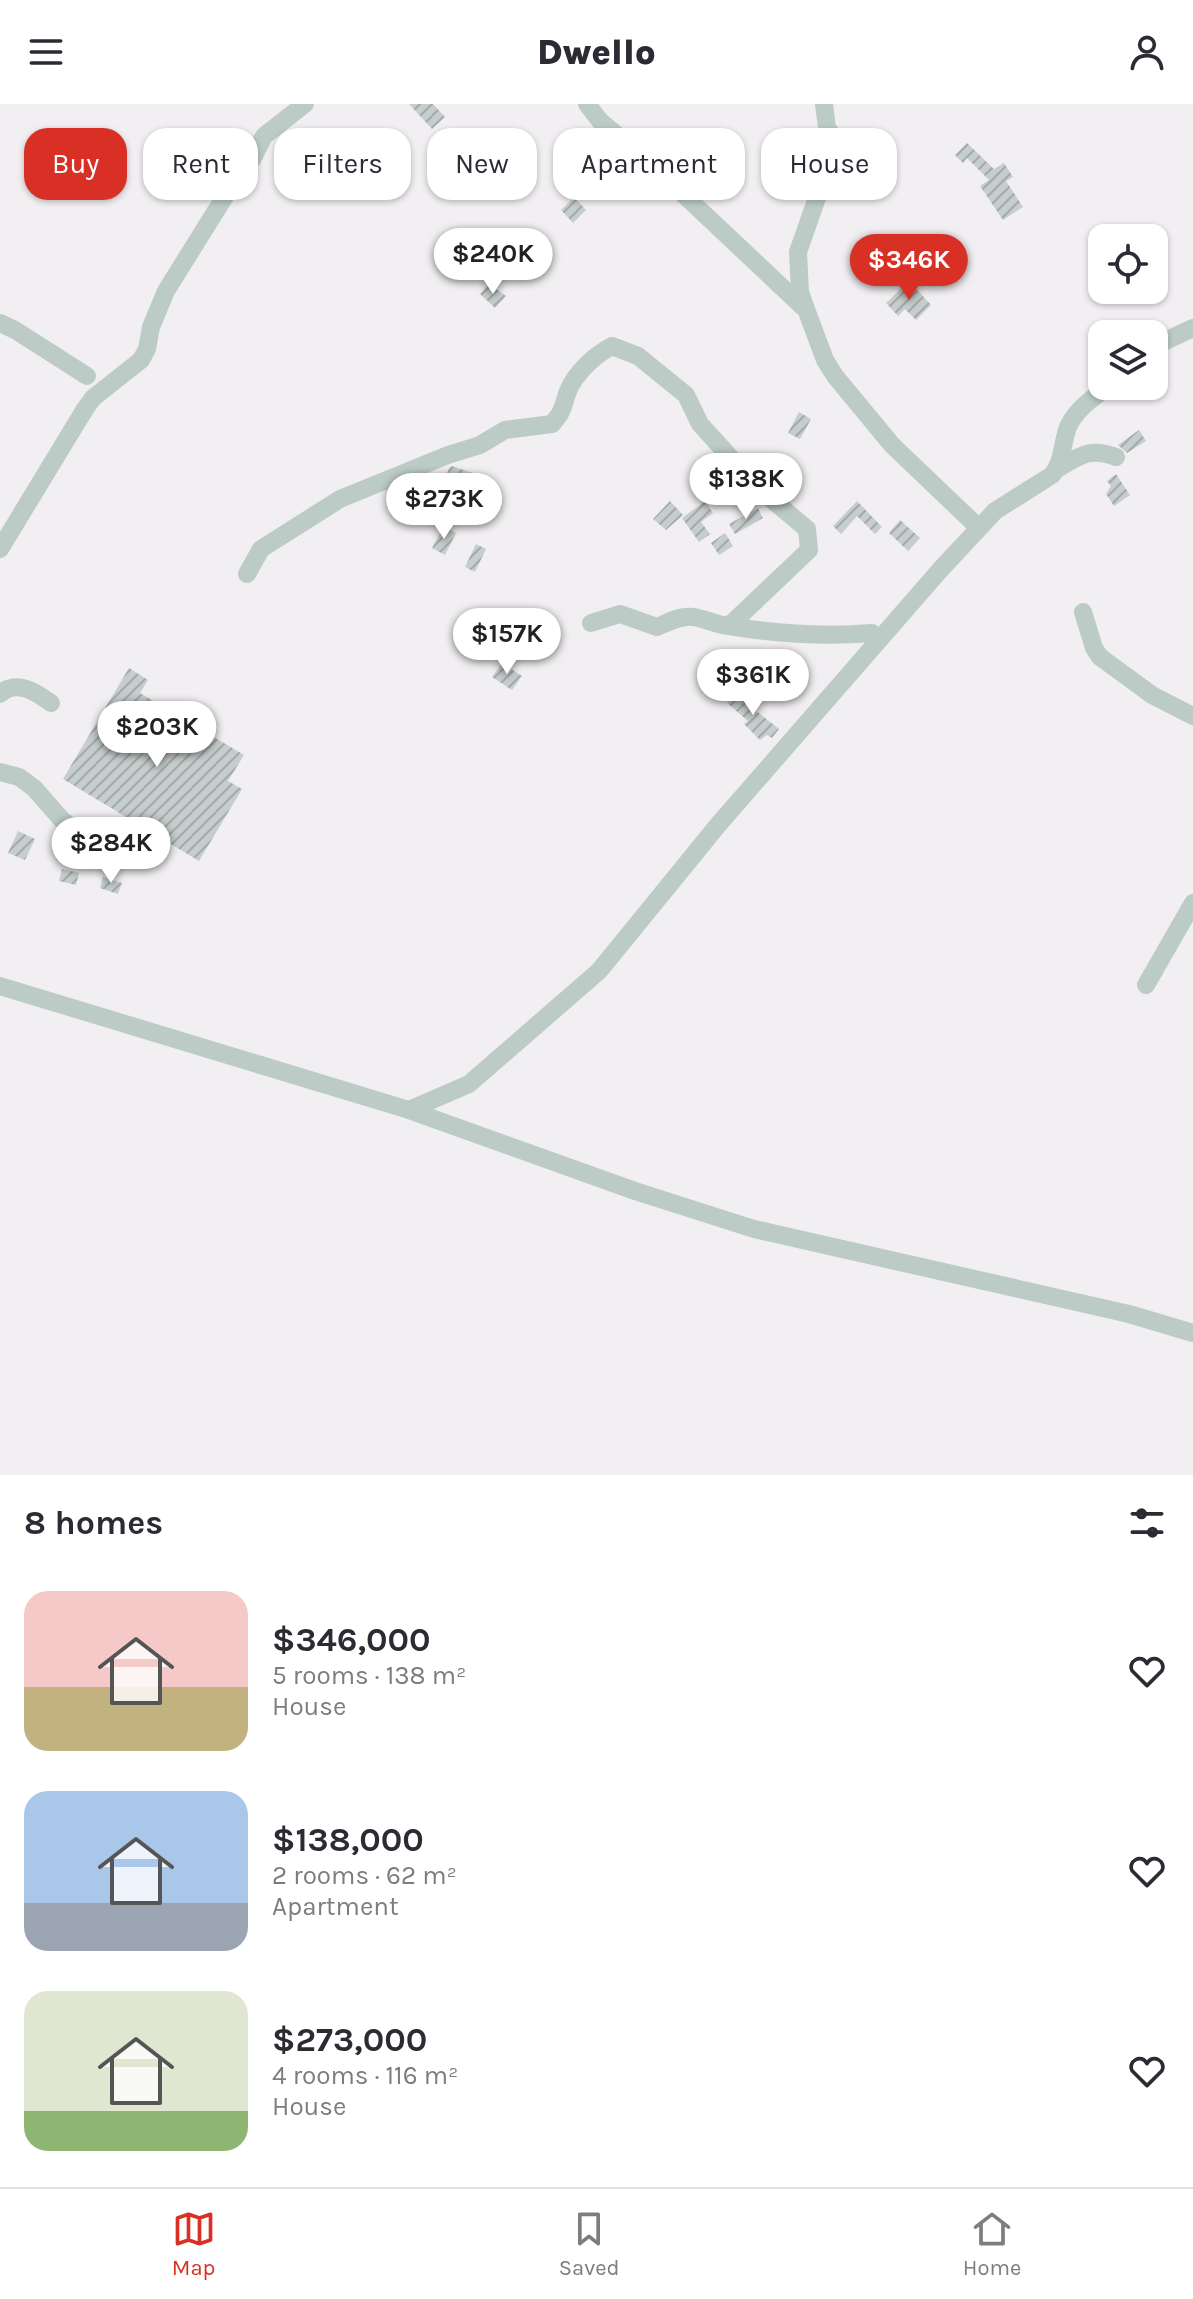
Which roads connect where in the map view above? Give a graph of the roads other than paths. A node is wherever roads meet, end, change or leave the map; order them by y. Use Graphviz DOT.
graph roads {
  1 [pos="305,104"];
  2 [pos="587,104"];
  3 [pos="824,104"];
  4 [pos="806,309"];
  5 [pos="0,323"];
  6 [pos="1193,328"];
  7 [pos="1168,341"];
  8 [pos="87,376"];
  9 [pos="1092,400"];
  10 [pos="1116,457"];
  11 [pos="1057,469"];
  12 [pos="979,528"];
  13 [pos="0,549"];
  14 [pos="247,574"];
  15 [pos="1083,612"];
  16 [pos="591,623"];
  17 [pos="729,626"];
  18 [pos="872,633"];
  19 [pos="0,694"];
  20 [pos="51,703"];
  21 [pos="1193,716"];
  22 [pos="0,772"];
  23 [pos="126,845"];
  24 [pos="1193,903"];
  25 [pos="1146,985"];
  26 [pos="0,986"];
  27 [pos="409,1110"];
  28 [pos="1193,1333"];
  1 -- 13 [label="street"];
  2 -- 4 [label="street"];
  3 -- 4 [label="street"];
  4 -- 12 [label="street"];
  5 -- 8 [label="street"];
  6 -- 7 [label="street"];
  9 -- 11 [label="street"];
  10 -- 11 [label="street"];
  11 -- 12 [label="street"];
  12 -- 27 [label="street"];
  14 -- 17 [label="street"];
  15 -- 21 [label="street"];
  16 -- 17 [label="street"];
  17 -- 18 [label="street"];
  19 -- 20 [label="street"];
  22 -- 23 [label="street"];
  24 -- 25 [label="street"];
  26 -- 27 [label="street"];
  27 -- 28 [label="street"];
}
